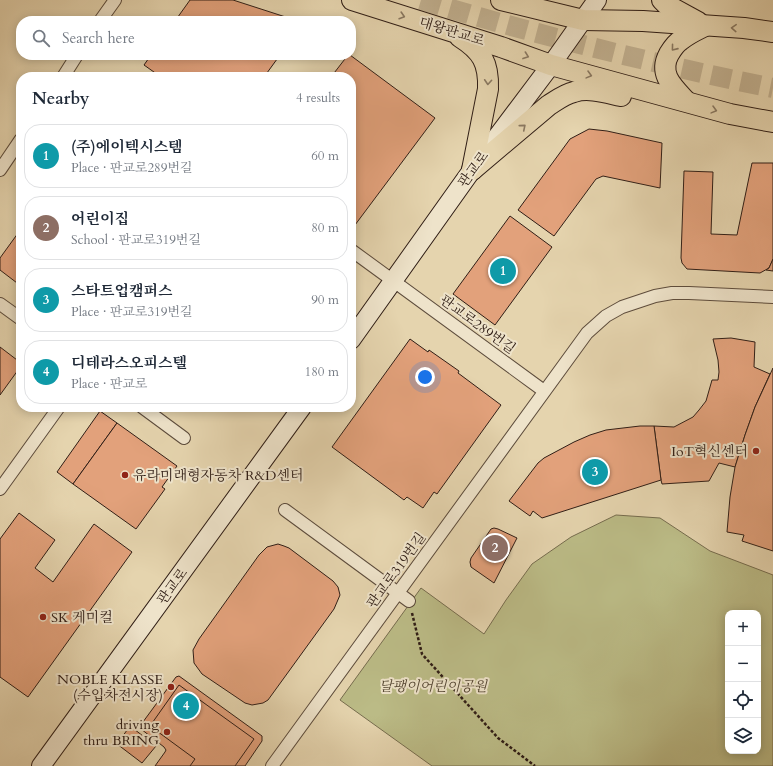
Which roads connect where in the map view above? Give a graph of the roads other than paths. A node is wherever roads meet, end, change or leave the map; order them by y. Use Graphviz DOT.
graph roads {
  1 [pos="115,0"];
  2 [pos="352,0"];
  3 [pos="501,0"];
  4 [pos="597,0"];
  5 [pos="662,0"];
  6 [pos="104,16"];
  7 [pos="583,20"];
  8 [pos="705,26"];
  9 [pos="452,31"];
  10 [pos="773,32"];
  11 [pos="75,60"];
  12 [pos="551,65"];
  13 [pos="66,72"];
  14 [pos="686,101"];
  15 [pos="773,122"];
  16 [pos="16,146"];
  17 [pos="0,170"];
  18 [pos="472,170"];
  19 [pos="356,254"];
  20 [pos="394,281"];
  21 [pos="773,297"];
  22 [pos="0,304"];
  23 [pos="16,315"];
  24 [pos="356,333"];
  25 [pos="544,391"];
  26 [pos="55,412"];
  27 [pos="149,412"];
  28 [pos="298,412"];
  29 [pos="184,438"];
  30 [pos="0,488"];
  31 [pos="285,510"];
  32 [pos="409,601"];
  33 [pos="41,766"];
  34 [pos="272,766"];
  1 -- 6 [label="street"];
  2 -- 9 [label="main road, 대왕판교로, one-way"];
  3 -- 7 [label="main road"];
  4 -- 7 [label="main road, 판교로"];
  5 -- 8 [label="main road"];
  7 -- 8 [label="main road"];
  7 -- 12 [label="main road, 판교로"];
  10 -- 8 [label="main road, one-way"];
  8 -- 14 [label="main road, one-way"];
  9 -- 12 [label="main road, 대왕판교로, one-way"];
  9 -- 18 [label="main road, one-way"];
  11 -- 13 [label="street"];
  12 -- 14 [label="main road, 대왕판교로, one-way"];
  12 -- 18 [label="main road, 판교로"];
  14 -- 15 [label="main road, 대왕판교로, one-way"];
  18 -- 14 [label="main road, one-way"];
  16 -- 17 [label="street"];
  18 -- 20 [label="main road, 판교로"];
  19 -- 20 [label="street, 판교로289번길"];
  20 -- 24 [label="main road, 판교로"];
  20 -- 25 [label="street, 판교로289번길"];
  21 -- 25 [label="street, 판교로319번길"];
  22 -- 23 [label="street"];
  25 -- 34 [label="street, 판교로319번길"];
  26 -- 30 [label="street"];
  27 -- 29 [label="street"];
  28 -- 33 [label="main road, 판교로"];
  31 -- 32 [label="street"];
}
